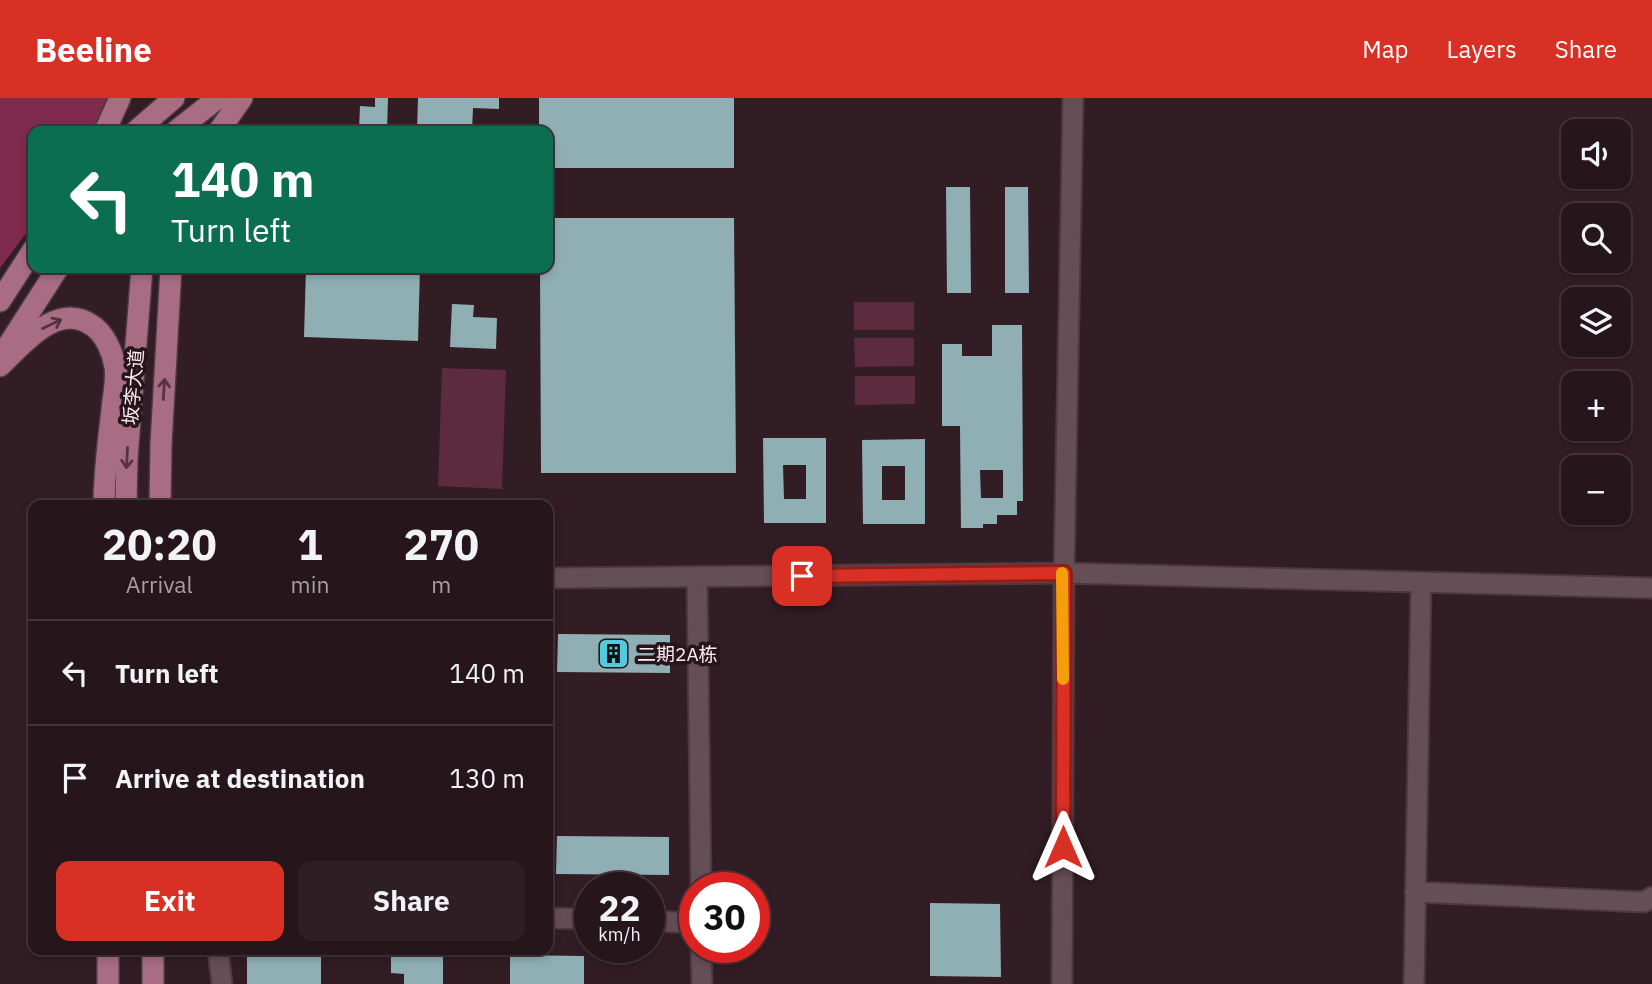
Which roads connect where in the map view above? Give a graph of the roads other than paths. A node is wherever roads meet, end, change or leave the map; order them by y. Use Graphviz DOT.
graph roads {
  1 [pos="120,98"];
  2 [pos="175,98"];
  3 [pos="218,98"];
  4 [pos="242,98"];
  5 [pos="1073,98"];
  6 [pos="151,115"];
  7 [pos="107,126"];
  8 [pos="176,126"];
  9 [pos="182,126"];
  10 [pos="222,126"];
  11 [pos="28,258"];
  12 [pos="55,273"];
  13 [pos="142,273"];
  14 [pos="171,273"];
  15 [pos="0,301"];
  16 [pos="0,359"];
  17 [pos="0,366"];
  18 [pos="104,500"];
  19 [pos="125,500"];
  20 [pos="160,500"];
  21 [pos="1064,573"];
  22 [pos="697,577"];
  23 [pos="553,578"];
  24 [pos="1421,583"];
  25 [pos="1652,588"];
  26 [pos="701,872"];
  27 [pos="1415,892"];
  28 [pos="1652,897"];
  29 [pos="553,918"];
  30 [pos="574,919"];
  31 [pos="103,955"];
  32 [pos="108,955"];
  33 [pos="153,955"];
  34 [pos="219,955"];
  35 [pos="701,963"];
  36 [pos="108,979"];
  37 [pos="153,984"];
  38 [pos="222,984"];
  39 [pos="702,984"];
  40 [pos="1062,984"];
  41 [pos="1414,984"];
  1 -- 7 [label="main road"];
  2 -- 6 [label="main road"];
  2 -- 8 [label="main road"];
  3 -- 9 [label="main road"];
  4 -- 10 [label="main road"];
  5 -- 21 [label="street"];
  11 -- 15 [label="main road"];
  12 -- 16 [label="main road"];
  13 -- 19 [label="main road, 坂李大道, one-way"];
  20 -- 14 [label="main road, 坂李大道, one-way"];
  17 -- 18 [label="main road, one-way"];
  21 -- 22 [label="street"];
  21 -- 24 [label="street"];
  21 -- 40 [label="street"];
  22 -- 23 [label="street"];
  22 -- 26 [label="street"];
  24 -- 25 [label="street"];
  24 -- 27 [label="street"];
  27 -- 28 [label="street"];
  27 -- 41 [label="street"];
  29 -- 30 [label="street"];
  31 -- 36 [label="main road"];
  32 -- 36 [label="main road"];
  33 -- 37 [label="main road"];
  34 -- 38 [label="street"];
  35 -- 39 [label="street"];
}
